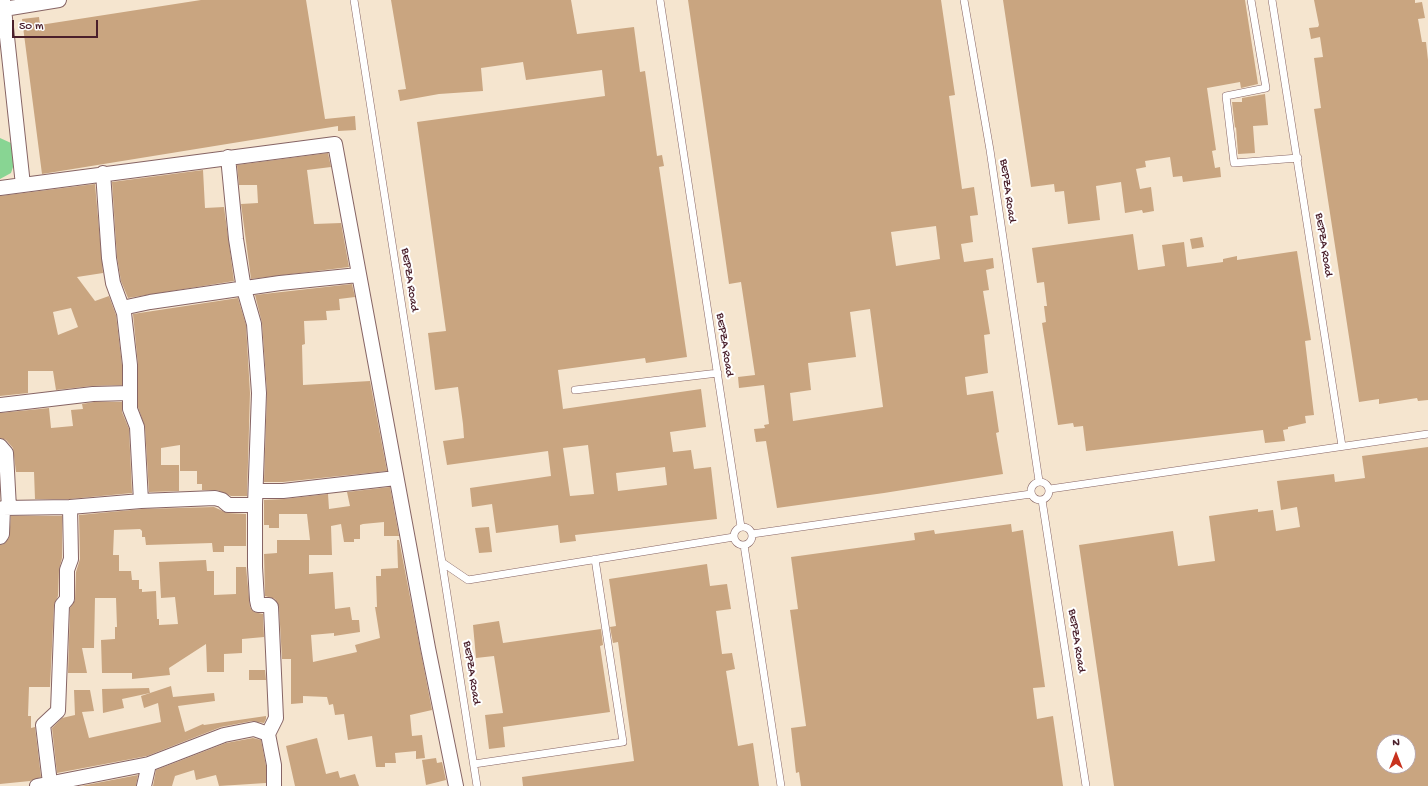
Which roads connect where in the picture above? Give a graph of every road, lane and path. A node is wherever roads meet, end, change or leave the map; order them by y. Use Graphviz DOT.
graph roads {
  1 [pos="59,0"];
  2 [pos="354,0"];
  3 [pos="660,0"];
  4 [pos="964,0"];
  5 [pos="1251,0"];
  6 [pos="1272,0"];
  7 [pos="4,5"];
  8 [pos="228,157"];
  9 [pos="1298,158"];
  10 [pos="103,173"];
  11 [pos="23,185"];
  12 [pos="0,188"];
  13 [pos="358,275"];
  14 [pos="244,289"];
  15 [pos="122,308"];
  16 [pos="718,373"];
  17 [pos="575,390"];
  18 [pos="130,393"];
  19 [pos="0,405"];
  20 [pos="1428,434"];
  21 [pos="0,446"];
  22 [pos="1342,446"];
  23 [pos="396,478"];
  24 [pos="1039,481"];
  25 [pos="1050,489"];
  26 [pos="1031,494"];
  27 [pos="255,498"];
  28 [pos="1042,500"];
  29 [pos="141,501"];
  30 [pos="70,507"];
  31 [pos="9,508"];
  32 [pos="741,527"];
  33 [pos="752,534"];
  34 [pos="0,537"];
  35 [pos="734,537"];
  36 [pos="744,545"];
  37 [pos="595,559"];
  38 [pos="443,563"];
  39 [pos="268,734"];
  40 [pos="149,764"];
  41 [pos="474,764"];
  42 [pos="44,784"];
  43 [pos="452,785"];
  44 [pos="144,786"];
  45 [pos="274,786"];
  46 [pos="477,786"];
  47 [pos="781,786"];
  48 [pos="1086,786"];
  1 -- 7 [label="street"];
  2 -- 38 [label="lane, BEPZA Road"];
  3 -- 16 [label="lane, BEPZA Road"];
  4 -- 24 [label="lane, BEPZA Road"];
  5 -- 9 [label="lane"];
  6 -- 9 [label="lane, BEPZA Road"];
  7 -- 11 [label="street"];
  8 -- 10 [label="street"];
  8 -- 13 [label="street"];
  8 -- 14 [label="street"];
  9 -- 22 [label="lane, BEPZA Road"];
  10 -- 11 [label="street"];
  10 -- 15 [label="street"];
  11 -- 12 [label="street"];
  13 -- 14 [label="street"];
  13 -- 23 [label="street"];
  14 -- 15 [label="street"];
  14 -- 27 [label="street"];
  15 -- 18 [label="street"];
  16 -- 17 [label="lane"];
  16 -- 32 [label="lane, BEPZA Road"];
  18 -- 19 [label="street"];
  18 -- 29 [label="street"];
  20 -- 22 [label="lane"];
  21 -- 31 [label="street"];
  22 -- 25 [label="lane"];
  23 -- 27 [label="street"];
  23 -- 43 [label="street"];
  24 -- 25 [label="lane"];
  24 -- 26 [label="lane"];
  25 -- 28 [label="lane"];
  26 -- 28 [label="lane"];
  26 -- 33 [label="lane"];
  27 -- 29 [label="street"];
  27 -- 39 [label="street"];
  28 -- 48 [label="lane, BEPZA Road"];
  29 -- 30 [label="street"];
  30 -- 31 [label="street"];
  30 -- 42 [label="street"];
  31 -- 34 [label="street"];
  32 -- 33 [label="lane"];
  32 -- 35 [label="lane"];
  33 -- 36 [label="lane"];
  35 -- 36 [label="lane"];
  35 -- 37 [label="lane"];
  36 -- 47 [label="lane"];
  37 -- 38 [label="lane"];
  37 -- 41 [label="lane"];
  38 -- 41 [label="lane, BEPZA Road"];
  39 -- 40 [label="street"];
  39 -- 45 [label="street"];
  40 -- 42 [label="street"];
  40 -- 44 [label="street"];
  41 -- 46 [label="lane, BEPZA Road"];
}
